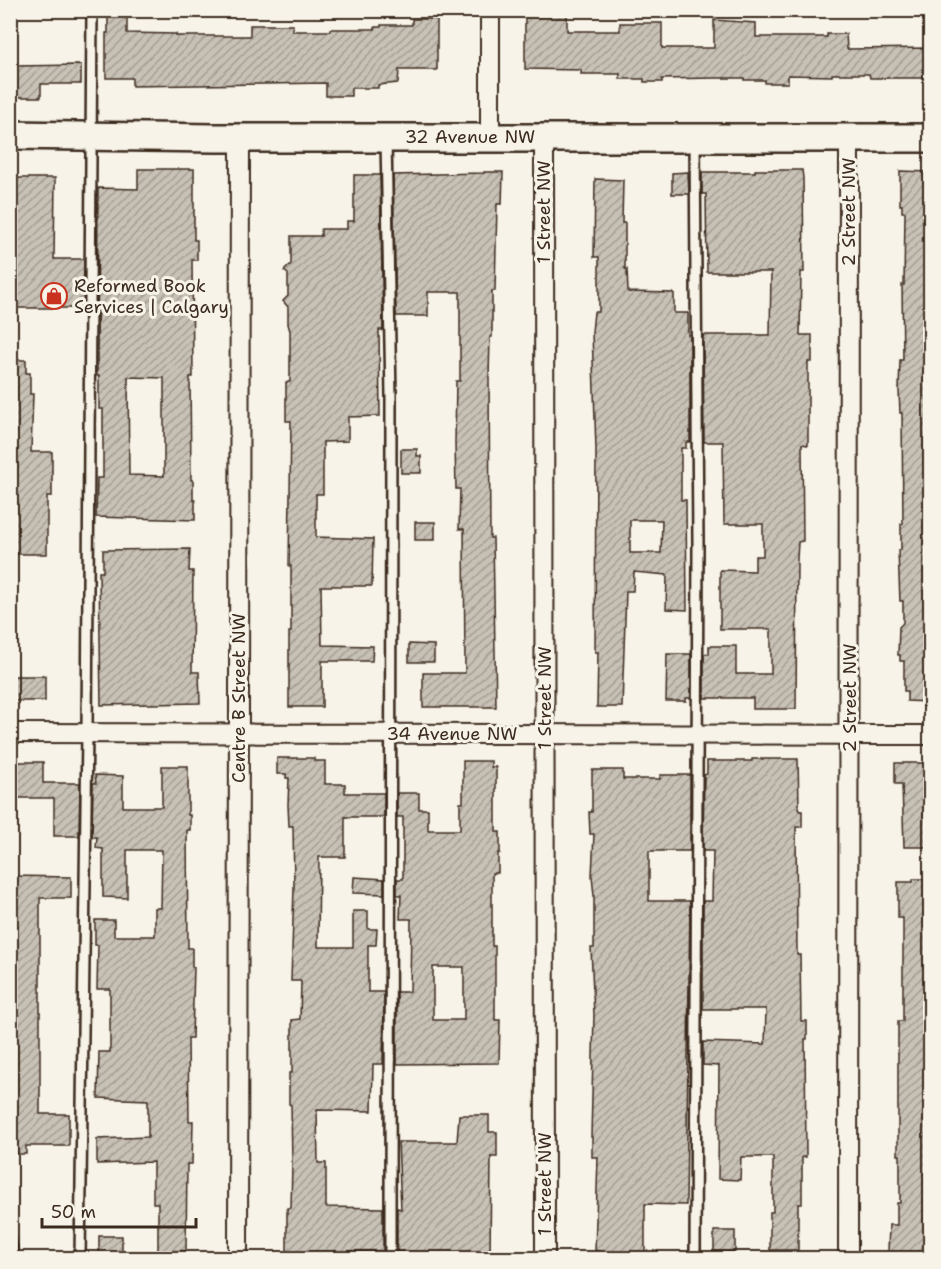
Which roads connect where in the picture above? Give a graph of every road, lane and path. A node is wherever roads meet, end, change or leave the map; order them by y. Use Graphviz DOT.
graph roads {
  1 [pos="92,10"];
  2 [pos="490,10"];
  3 [pos="10,135"];
  4 [pos="91,137"];
  5 [pos="386,137"];
  6 [pos="490,137"];
  7 [pos="240,138"];
  8 [pos="544,138"];
  9 [pos="695,138"];
  10 [pos="849,138"];
  11 [pos="930,138"];
  12 [pos="10,733"];
  13 [pos="87,733"];
  14 [pos="240,734"];
  15 [pos="391,734"];
  16 [pos="545,734"];
  17 [pos="696,735"];
  18 [pos="850,735"];
  19 [pos="930,735"];
  20 [pos="10,1238"];
  21 [pos="13,1258"];
  22 [pos="81,1258"];
  23 [pos="238,1258"];
  24 [pos="390,1258"];
  25 [pos="544,1258"];
  26 [pos="695,1258"];
  27 [pos="848,1258"];
  1 -- 4 [label="lane"];
  2 -- 6 [label="street"];
  3 -- 4 [label="street, 32 Avenue NW"];
  4 -- 7 [label="street, 32 Avenue NW"];
  4 -- 13 [label="lane"];
  5 -- 6 [label="street, 32 Avenue NW"];
  5 -- 7 [label="street, 32 Avenue NW"];
  5 -- 15 [label="lane"];
  6 -- 8 [label="street, 32 Avenue NW"];
  7 -- 14 [label="street, Centre B Street NW"];
  8 -- 9 [label="street, 32 Avenue NW"];
  8 -- 16 [label="street, 1 Street NW"];
  9 -- 10 [label="street, 32 Avenue NW"];
  9 -- 17 [label="lane"];
  10 -- 11 [label="street, 32 Avenue NW"];
  10 -- 18 [label="street, 2 Street NW"];
  12 -- 13 [label="street, 34 Avenue NW"];
  13 -- 14 [label="street, 34 Avenue NW"];
  13 -- 22 [label="lane"];
  14 -- 15 [label="street, 34 Avenue NW"];
  14 -- 23 [label="street, Centre B Street NW"];
  15 -- 16 [label="street, 34 Avenue NW"];
  15 -- 24 [label="lane"];
  16 -- 17 [label="street, 34 Avenue NW"];
  16 -- 25 [label="street, 1 Street NW"];
  17 -- 18 [label="street, 34 Avenue NW"];
  17 -- 26 [label="lane"];
  18 -- 19 [label="street, 34 Avenue NW"];
  18 -- 27 [label="street, 2 Street NW"];
  20 -- 21 [label="lane"];
}
